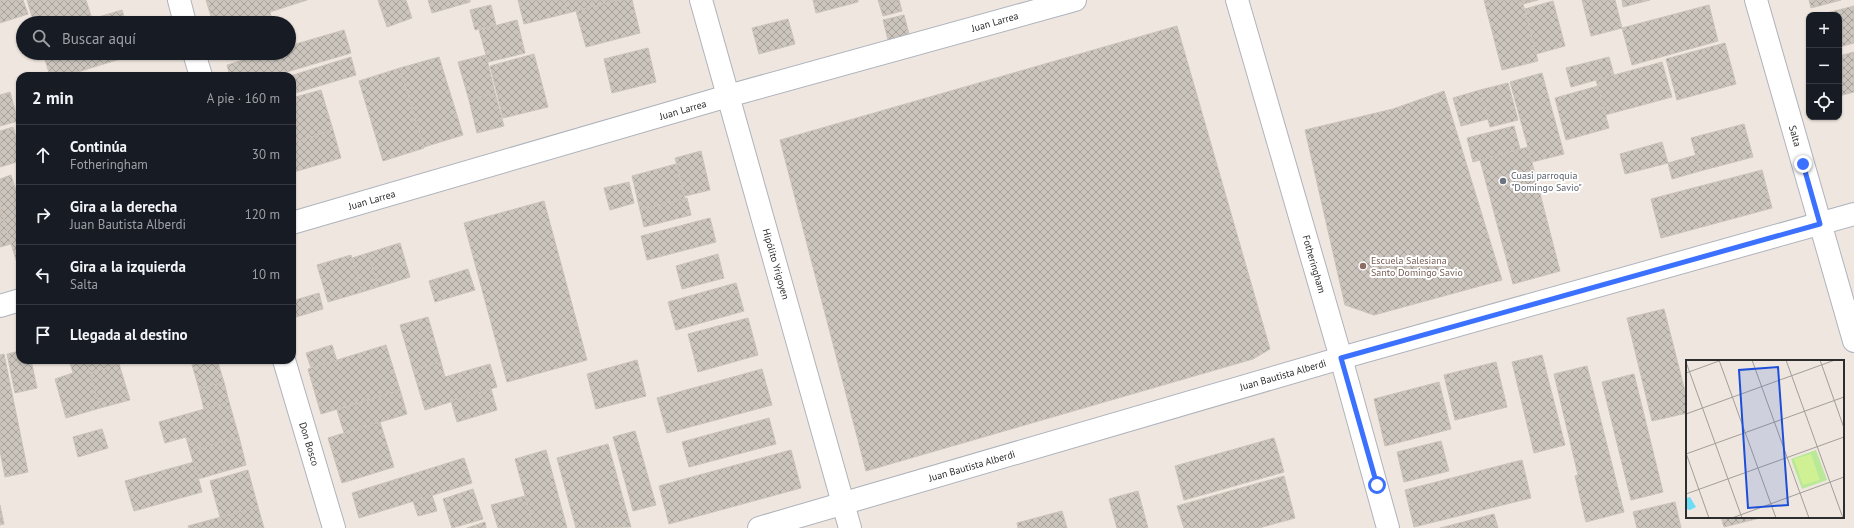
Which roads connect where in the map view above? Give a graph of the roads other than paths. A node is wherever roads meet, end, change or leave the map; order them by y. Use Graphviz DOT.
graph roads {
  1 [pos="178,0"];
  2 [pos="701,0"];
  3 [pos="1075,0"];
  4 [pos="1237,0"];
  5 [pos="1756,0"];
  6 [pos="183,16"];
  7 [pos="196,60"];
  8 [pos="200,72"];
  9 [pos="728,96"];
  10 [pos="1854,214"];
  11 [pos="296,222"];
  12 [pos="1820,224"];
  13 [pos="16,301"];
  14 [pos="0,306"];
  15 [pos="1854,341"];
  16 [pos="1341,358"];
  17 [pos="285,364"];
  18 [pos="844,504"];
  19 [pos="334,528"];
  20 [pos="759,528"];
  21 [pos="850,528"];
  22 [pos="1388,528"];
  1 -- 6 [label="street"];
  2 -- 9 [label="street, Hipólito Yrigoyen"];
  3 -- 9 [label="street, Juan Larrea"];
  4 -- 16 [label="street, Fotheringham"];
  5 -- 12 [label="street, Salta"];
  7 -- 8 [label="street"];
  9 -- 11 [label="street, Juan Larrea"];
  9 -- 18 [label="street, Hipólito Yrigoyen"];
  10 -- 12 [label="street, Juan Bautista Alberdi"];
  12 -- 15 [label="street, Salta"];
  12 -- 16 [label="street, Juan Bautista Alberdi"];
  13 -- 14 [label="street"];
  16 -- 18 [label="street, Juan Bautista Alberdi"];
  16 -- 22 [label="street, Fotheringham"];
  17 -- 19 [label="street, Don Bosco"];
  18 -- 20 [label="street, Juan Bautista Alberdi"];
  18 -- 21 [label="street, Hipólito Yrigoyen"];
}
